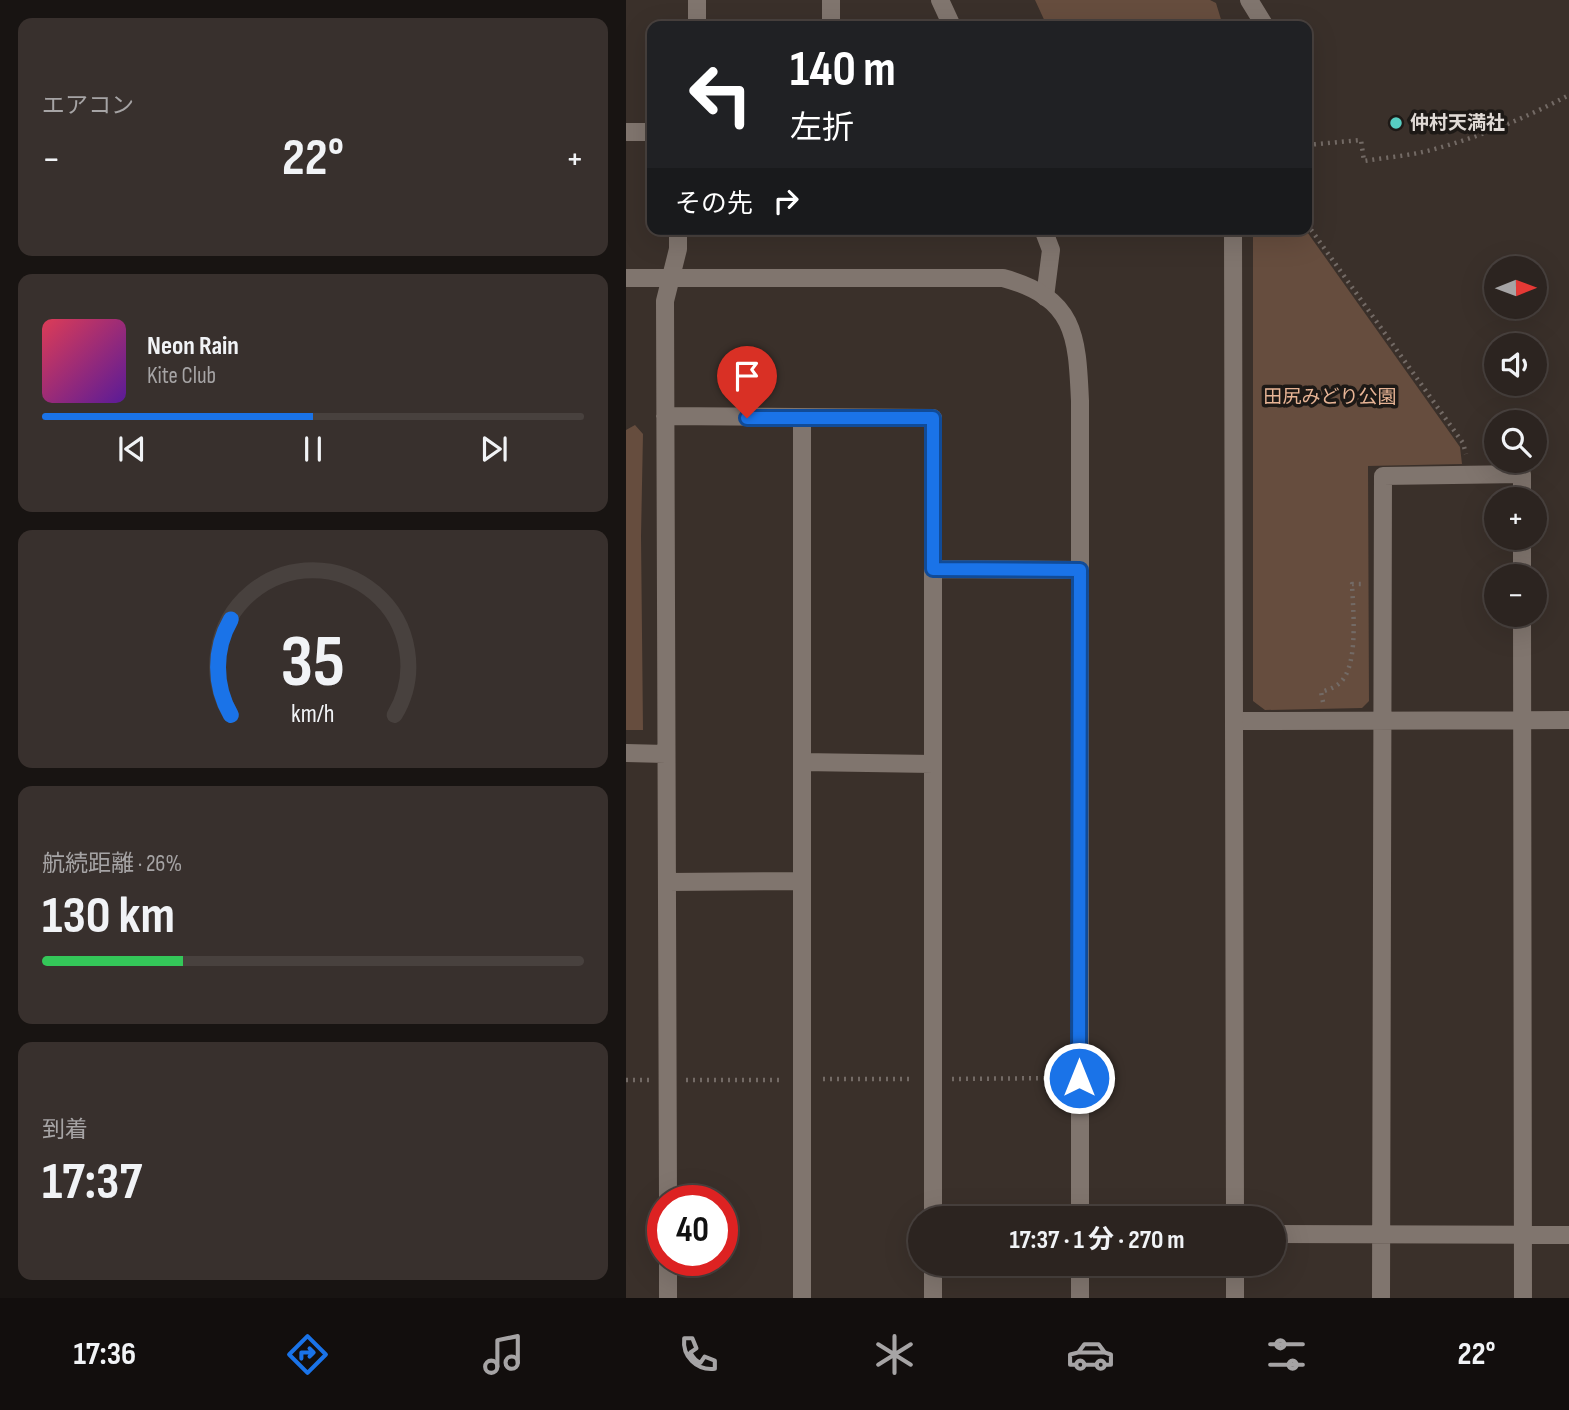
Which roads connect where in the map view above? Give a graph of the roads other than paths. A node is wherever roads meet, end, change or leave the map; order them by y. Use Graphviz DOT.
graph roads {
  1 [pos="697,0"];
  2 [pos="831,0"];
  3 [pos="940,0"];
  4 [pos="1249,0"];
  5 [pos="697,21"];
  6 [pos="831,21"];
  7 [pos="950,21"];
  8 [pos="1262,21"];
  9 [pos="626,132"];
  10 [pos="647,132"];
  11 [pos="678,235"];
  12 [pos="1045,235"];
  13 [pos="1233,235"];
  14 [pos="626,278"];
  15 [pos="671,278"];
  16 [pos="1045,297"];
  17 [pos="665,416"];
  18 [pos="802,418"];
  19 [pos="1522,487"];
  20 [pos="933,569"];
  21 [pos="1080,570"];
  22 [pos="1523,627"];
  23 [pos="1383,720"];
  24 [pos="1523,720"];
  25 [pos="1569,720"];
  26 [pos="1234,721"];
  27 [pos="626,753"];
  28 [pos="666,754"];
  29 [pos="802,762"];
  30 [pos="933,764"];
  31 [pos="802,881"];
  32 [pos="667,882"];
  33 [pos="668,1185"];
  34 [pos="933,1206"];
  35 [pos="1080,1206"];
  36 [pos="1235,1206"];
  37 [pos="1286,1234"];
  38 [pos="1381,1234"];
  39 [pos="1523,1235"];
  40 [pos="1569,1236"];
  41 [pos="668,1276"];
  42 [pos="933,1276"];
  43 [pos="1080,1276"];
  44 [pos="1235,1276"];
  45 [pos="668,1298"];
  46 [pos="802,1298"];
  47 [pos="933,1298"];
  48 [pos="1080,1298"];
  49 [pos="1235,1298"];
  50 [pos="1381,1298"];
  51 [pos="1523,1298"];
  1 -- 5 [label="street"];
  2 -- 6 [label="street"];
  3 -- 7 [label="street"];
  4 -- 8 [label="street"];
  9 -- 10 [label="street"];
  11 -- 15 [label="street"];
  12 -- 16 [label="street"];
  13 -- 26 [label="street"];
  14 -- 15 [label="street"];
  15 -- 16 [label="street"];
  15 -- 17 [label="street"];
  16 -- 21 [label="street"];
  17 -- 18 [label="street"];
  17 -- 28 [label="street"];
  18 -- 20 [label="street"];
  18 -- 29 [label="street"];
  19 -- 23 [label="street"];
  20 -- 21 [label="street"];
  20 -- 30 [label="street"];
  21 -- 35 [label="street"];
  22 -- 24 [label="street"];
  23 -- 24 [label="street"];
  23 -- 26 [label="street"];
  23 -- 38 [label="street"];
  24 -- 25 [label="street"];
  24 -- 39 [label="street"];
  26 -- 36 [label="street"];
  27 -- 28 [label="street"];
  28 -- 32 [label="street"];
  29 -- 30 [label="street"];
  29 -- 31 [label="street"];
  30 -- 34 [label="street"];
  31 -- 32 [label="street"];
  31 -- 46 [label="street"];
  32 -- 33 [label="street"];
  37 -- 38 [label="street"];
  38 -- 39 [label="street"];
  38 -- 50 [label="street"];
  39 -- 40 [label="street"];
  39 -- 51 [label="street"];
  41 -- 45 [label="street"];
  42 -- 47 [label="street"];
  43 -- 48 [label="street"];
  44 -- 49 [label="street"];
}
